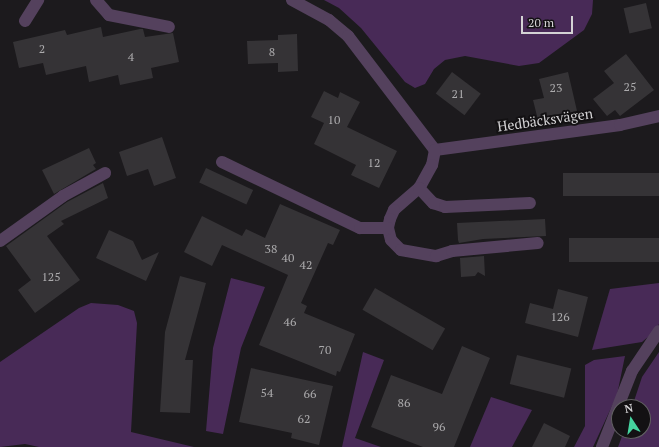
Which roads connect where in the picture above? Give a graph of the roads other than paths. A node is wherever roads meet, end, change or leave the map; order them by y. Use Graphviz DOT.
graph roads {
  1 [pos="38,0"];
  2 [pos="96,0"];
  3 [pos="292,0"];
  4 [pos="25,21"];
  5 [pos="169,27"];
  6 [pos="659,116"];
  7 [pos="435,150"];
  8 [pos="222,162"];
  9 [pos="105,173"];
  10 [pos="419,188"];
  11 [pos="530,203"];
  12 [pos="388,228"];
  13 [pos="0,241"];
  14 [pos="538,243"];
  15 [pos="659,331"];
  16 [pos="602,447"];
  1 -- 4 [label="street"];
  2 -- 5 [label="street"];
  3 -- 7 [label="street"];
  6 -- 7 [label="street, Hedbäcksvägen"];
  7 -- 10 [label="street"];
  8 -- 12 [label="street"];
  9 -- 13 [label="street"];
  10 -- 11 [label="street"];
  10 -- 12 [label="street"];
  12 -- 14 [label="street"];
  15 -- 16 [label="street"];
}
